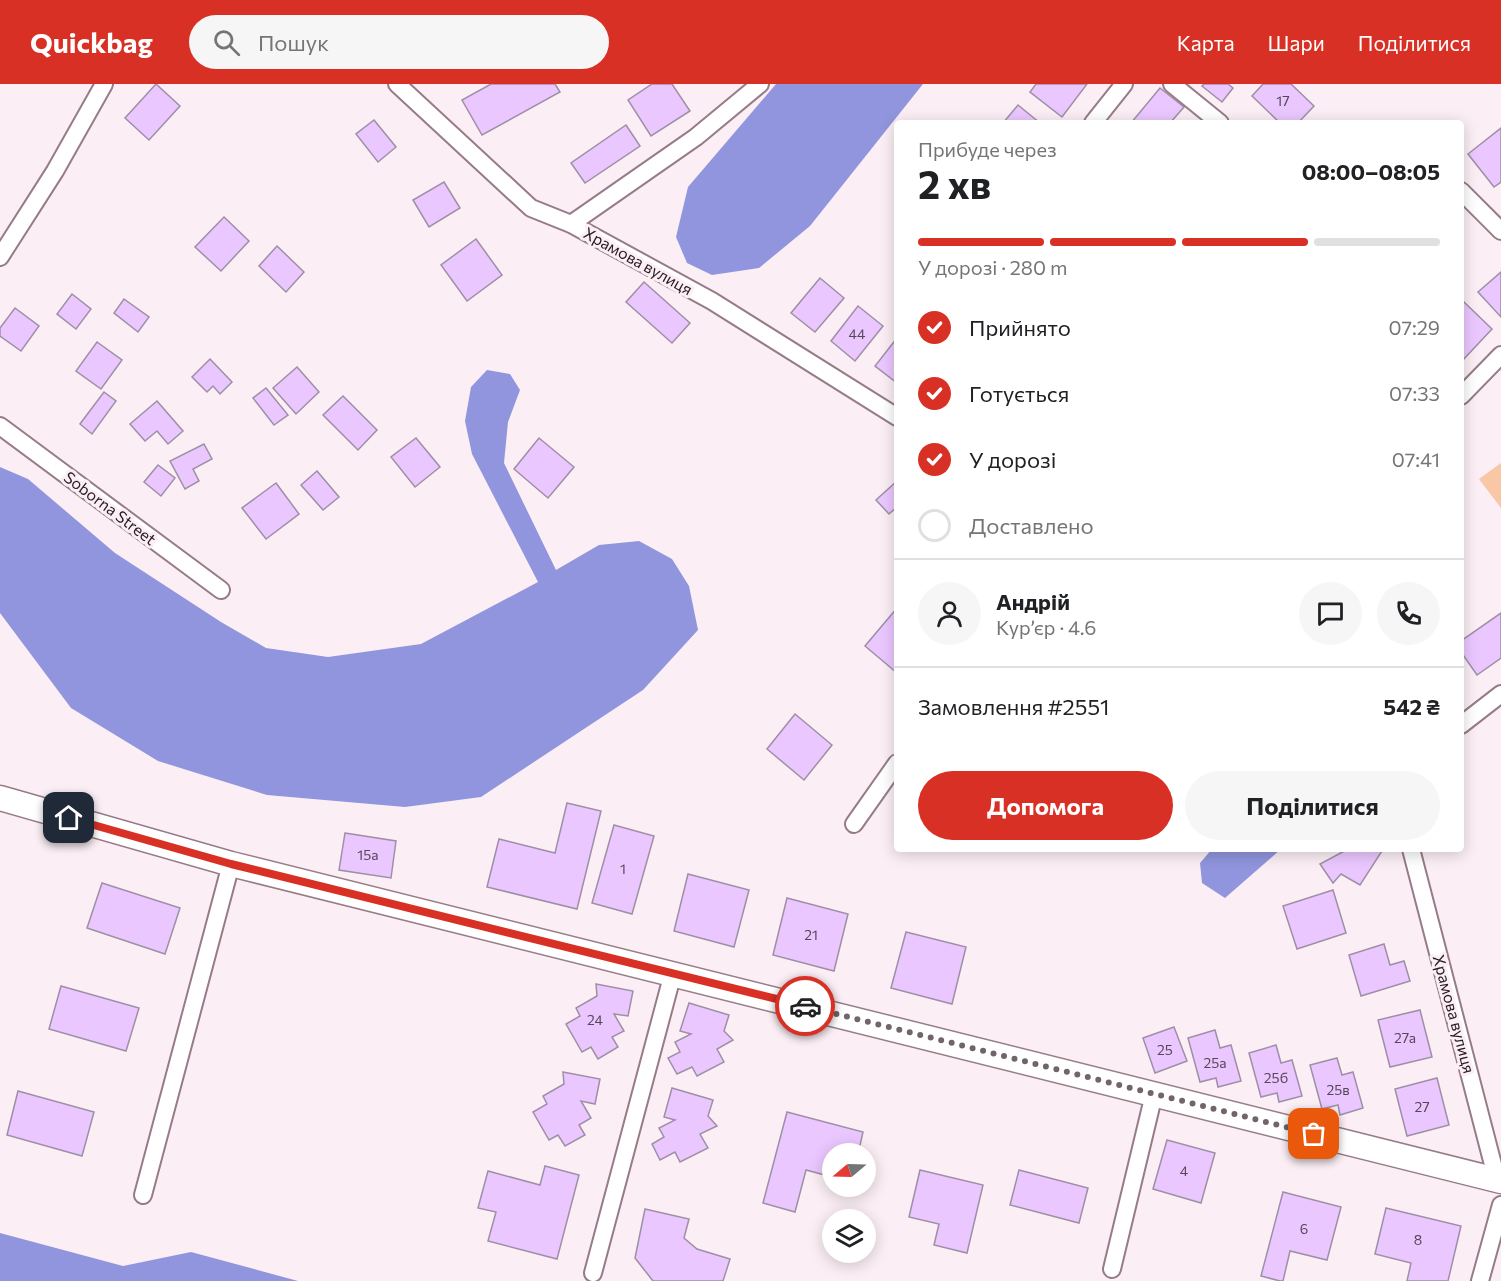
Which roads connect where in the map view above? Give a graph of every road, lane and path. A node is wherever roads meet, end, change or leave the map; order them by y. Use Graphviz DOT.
graph roads {
  1 [pos="104,84"];
  2 [pos="397,84"];
  3 [pos="760,84"];
  4 [pos="1124,84"];
  5 [pos="1172,84"];
  6 [pos="1095,120"];
  7 [pos="1216,120"];
  8 [pos="1464,194"];
  9 [pos="571,224"];
  10 [pos="1501,231"];
  11 [pos="0,257"];
  12 [pos="1501,355"];
  13 [pos="1464,393"];
  14 [pos="894,415"];
  15 [pos="0,426"];
  16 [pos="221,590"];
  17 [pos="1501,694"];
  18 [pos="1464,723"];
  19 [pos="894,767"];
  20 [pos="0,798"];
  21 [pos="854,824"];
  22 [pos="1412,852"];
  23 [pos="231,864"];
  24 [pos="672,973"];
  25 [pos="1154,1094"];
  26 [pos="1499,1180"];
  27 [pos="143,1195"];
  28 [pos="1501,1205"];
  29 [pos="1112,1269"];
  30 [pos="593,1273"];
  31 [pos="1480,1281"];
  1 -- 11 [label="street"];
  2 -- 9 [label="street, Храмова вулиця"];
  3 -- 9 [label="street"];
  4 -- 6 [label="street"];
  5 -- 7 [label="street"];
  8 -- 10 [label="street"];
  9 -- 14 [label="street, Храмова вулиця"];
  12 -- 13 [label="street"];
  15 -- 16 [label="street, Soborna Street"];
  17 -- 18 [label="street"];
  19 -- 21 [label="street"];
  20 -- 23 [label="street"];
  22 -- 26 [label="street, Храмова вулиця"];
  23 -- 24 [label="street"];
  23 -- 27 [label="street"];
  24 -- 25 [label="street"];
  24 -- 30 [label="street"];
  25 -- 26 [label="street"];
  25 -- 29 [label="street"];
  28 -- 31 [label="street"];
}
